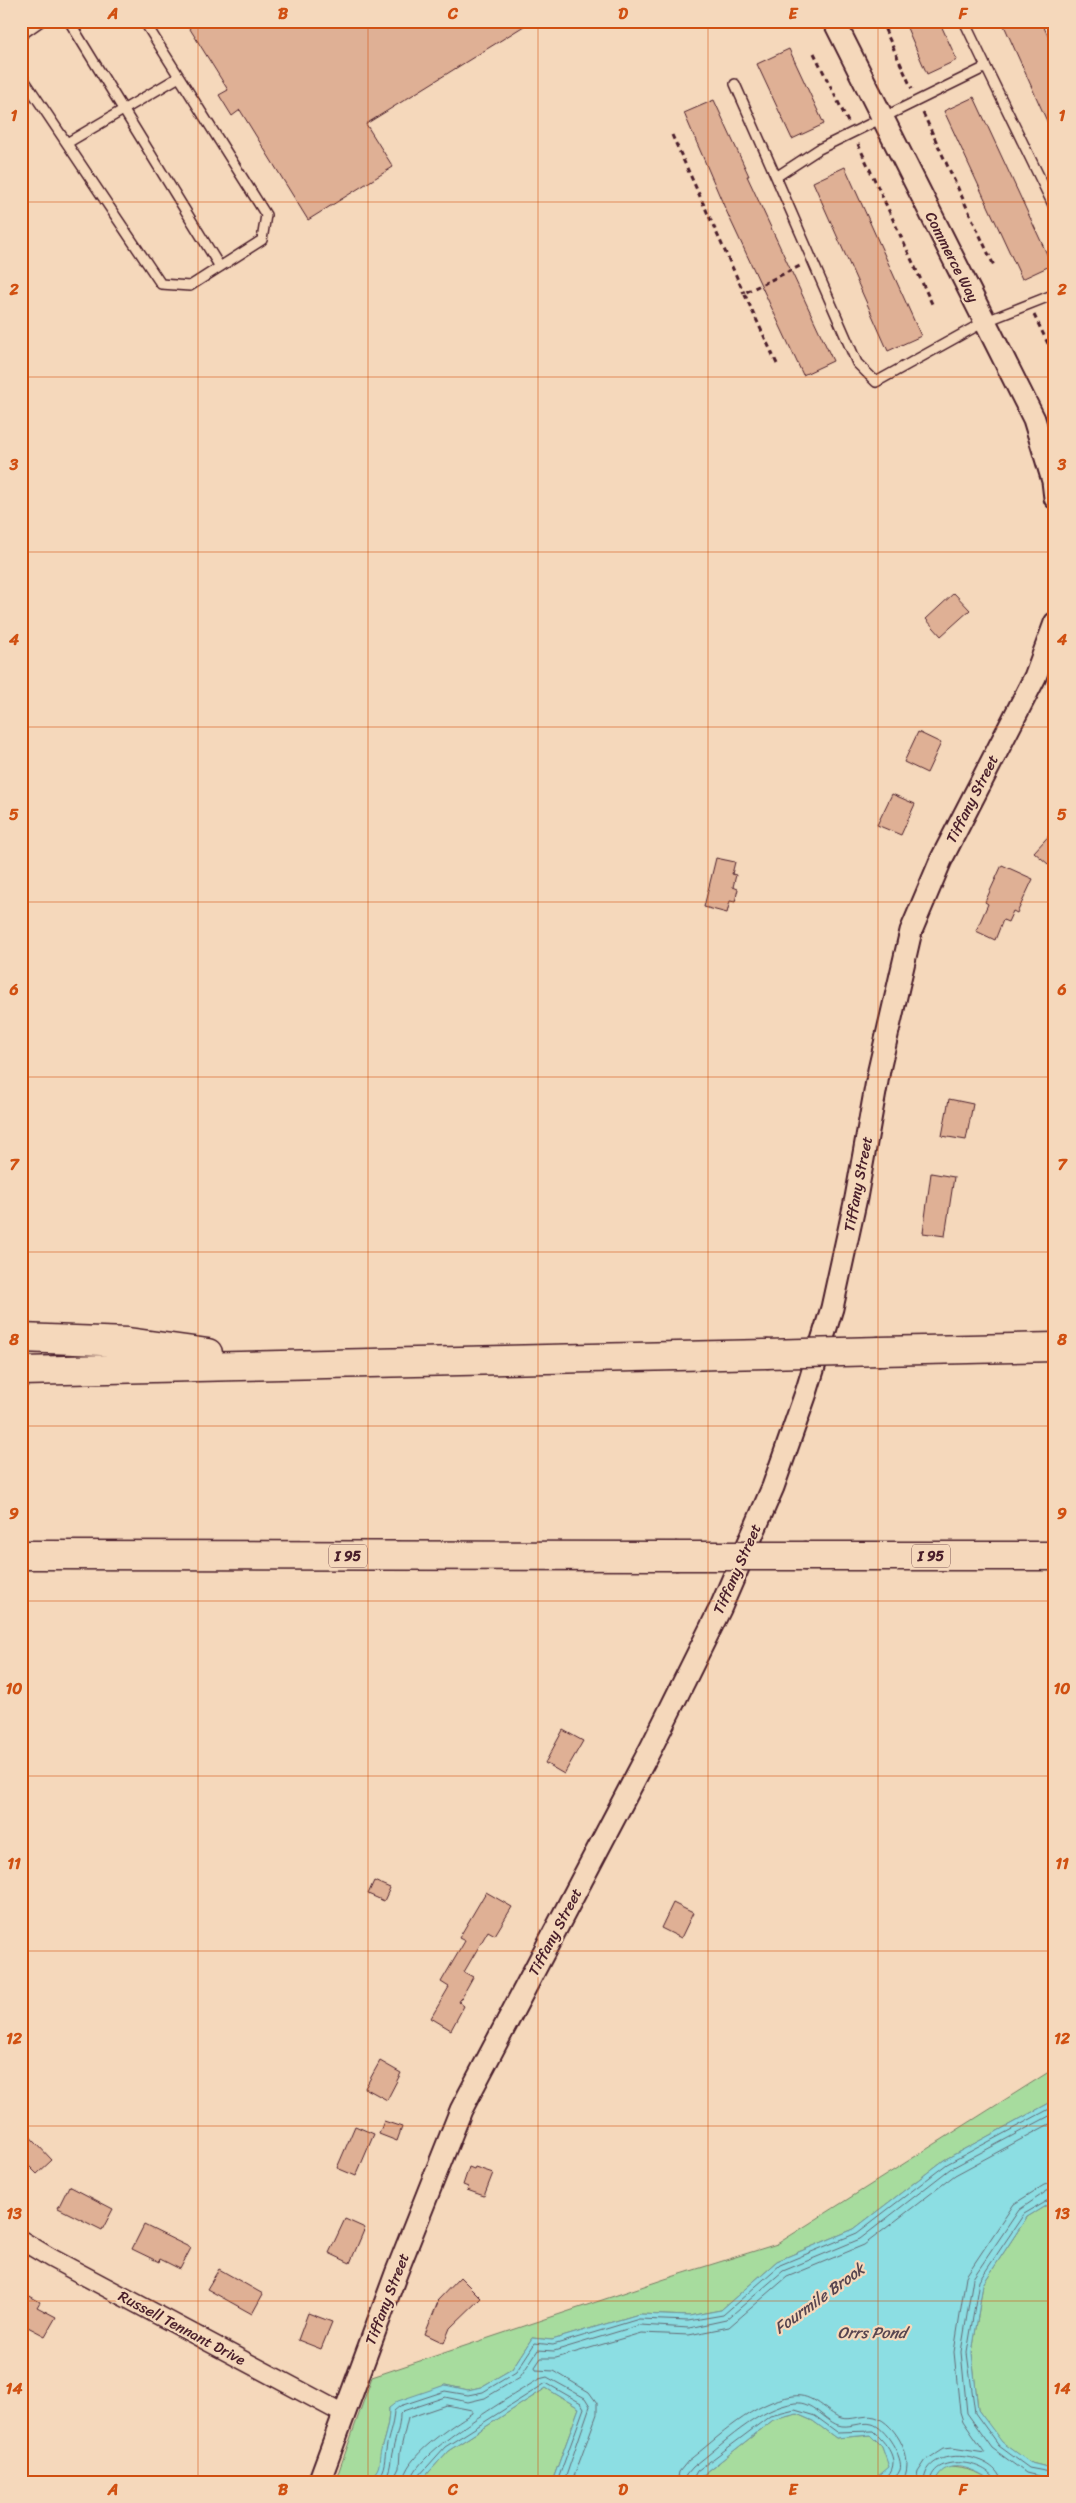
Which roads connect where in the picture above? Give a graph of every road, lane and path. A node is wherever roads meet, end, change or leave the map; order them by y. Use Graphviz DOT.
graph roads {
  1 [pos="41,21"];
  2 [pos="69,21"];
  3 [pos="144,21"];
  4 [pos="834,21"];
  5 [pos="881,21"];
  6 [pos="964,21"];
  7 [pos="21,35"];
  8 [pos="814,53"];
  9 [pos="986,67"];
  10 [pos="21,75"];
  11 [pos="179,77"];
  12 [pos="735,84"];
  13 [pos="917,100"];
  14 [pos="124,110"];
  15 [pos="882,117"];
  16 [pos="852,132"];
  17 [pos="672,135"];
  18 [pos="67,143"];
  19 [pos="776,177"];
  20 [pos="1055,209"];
  21 [pos="812,260"];
  22 [pos="220,267"];
  23 [pos="995,268"];
  24 [pos="744,293"];
  25 [pos="1055,294"];
  26 [pos="933,306"];
  27 [pos="1029,306"];
  28 [pos="984,322"];
  29 [pos="1055,358"];
  30 [pos="777,364"];
  31 [pos="1055,498"];
  32 [pos="1054,620"];
  33 [pos="21,1338"];
  34 [pos="1055,1347"];
  35 [pos="286,1364"];
  36 [pos="21,1371"];
  37 [pos="21,1555"];
  38 [pos="1055,1556"];
  39 [pos="21,2240"];
  40 [pos="344,2414"];
  41 [pos="319,2482"];
  1 -- 7 [label="lane"];
  2 -- 14 [label="lane"];
  3 -- 11 [label="lane"];
  4 -- 15 [label="street, Commerce Way"];
  5 -- 13 [label="path"];
  6 -- 9 [label="lane"];
  8 -- 16 [label="path"];
  9 -- 13 [label="lane"];
  9 -- 20 [label="lane"];
  10 -- 18 [label="lane"];
  11 -- 14 [label="lane"];
  11 -- 22 [label="lane"];
  12 -- 19 [label="lane"];
  13 -- 15 [label="lane"];
  13 -- 23 [label="path"];
  14 -- 18 [label="lane"];
  14 -- 22 [label="lane"];
  15 -- 16 [label="lane"];
  15 -- 28 [label="street, Commerce Way"];
  16 -- 19 [label="lane"];
  16 -- 26 [label="path"];
  17 -- 24 [label="path"];
  18 -- 22 [label="lane"];
  19 -- 21 [label="lane"];
  21 -- 24 [label="path"];
  21 -- 28 [label="lane"];
  24 -- 30 [label="path"];
  25 -- 27 [label="lane"];
  27 -- 28 [label="lane"];
  27 -- 29 [label="path"];
  28 -- 31 [label="street, Commerce Way"];
  32 -- 40 [label="street, Tiffany Street"];
  33 -- 35 [label="highway"];
  34 -- 35 [label="highway, bridge"];
  35 -- 36 [label="highway"];
  37 -- 38 [label="highway, I 95, bridge"];
  39 -- 40 [label="street, Russell Tennant Drive"];
  40 -- 41 [label="street, Tiffany Street"];
}
